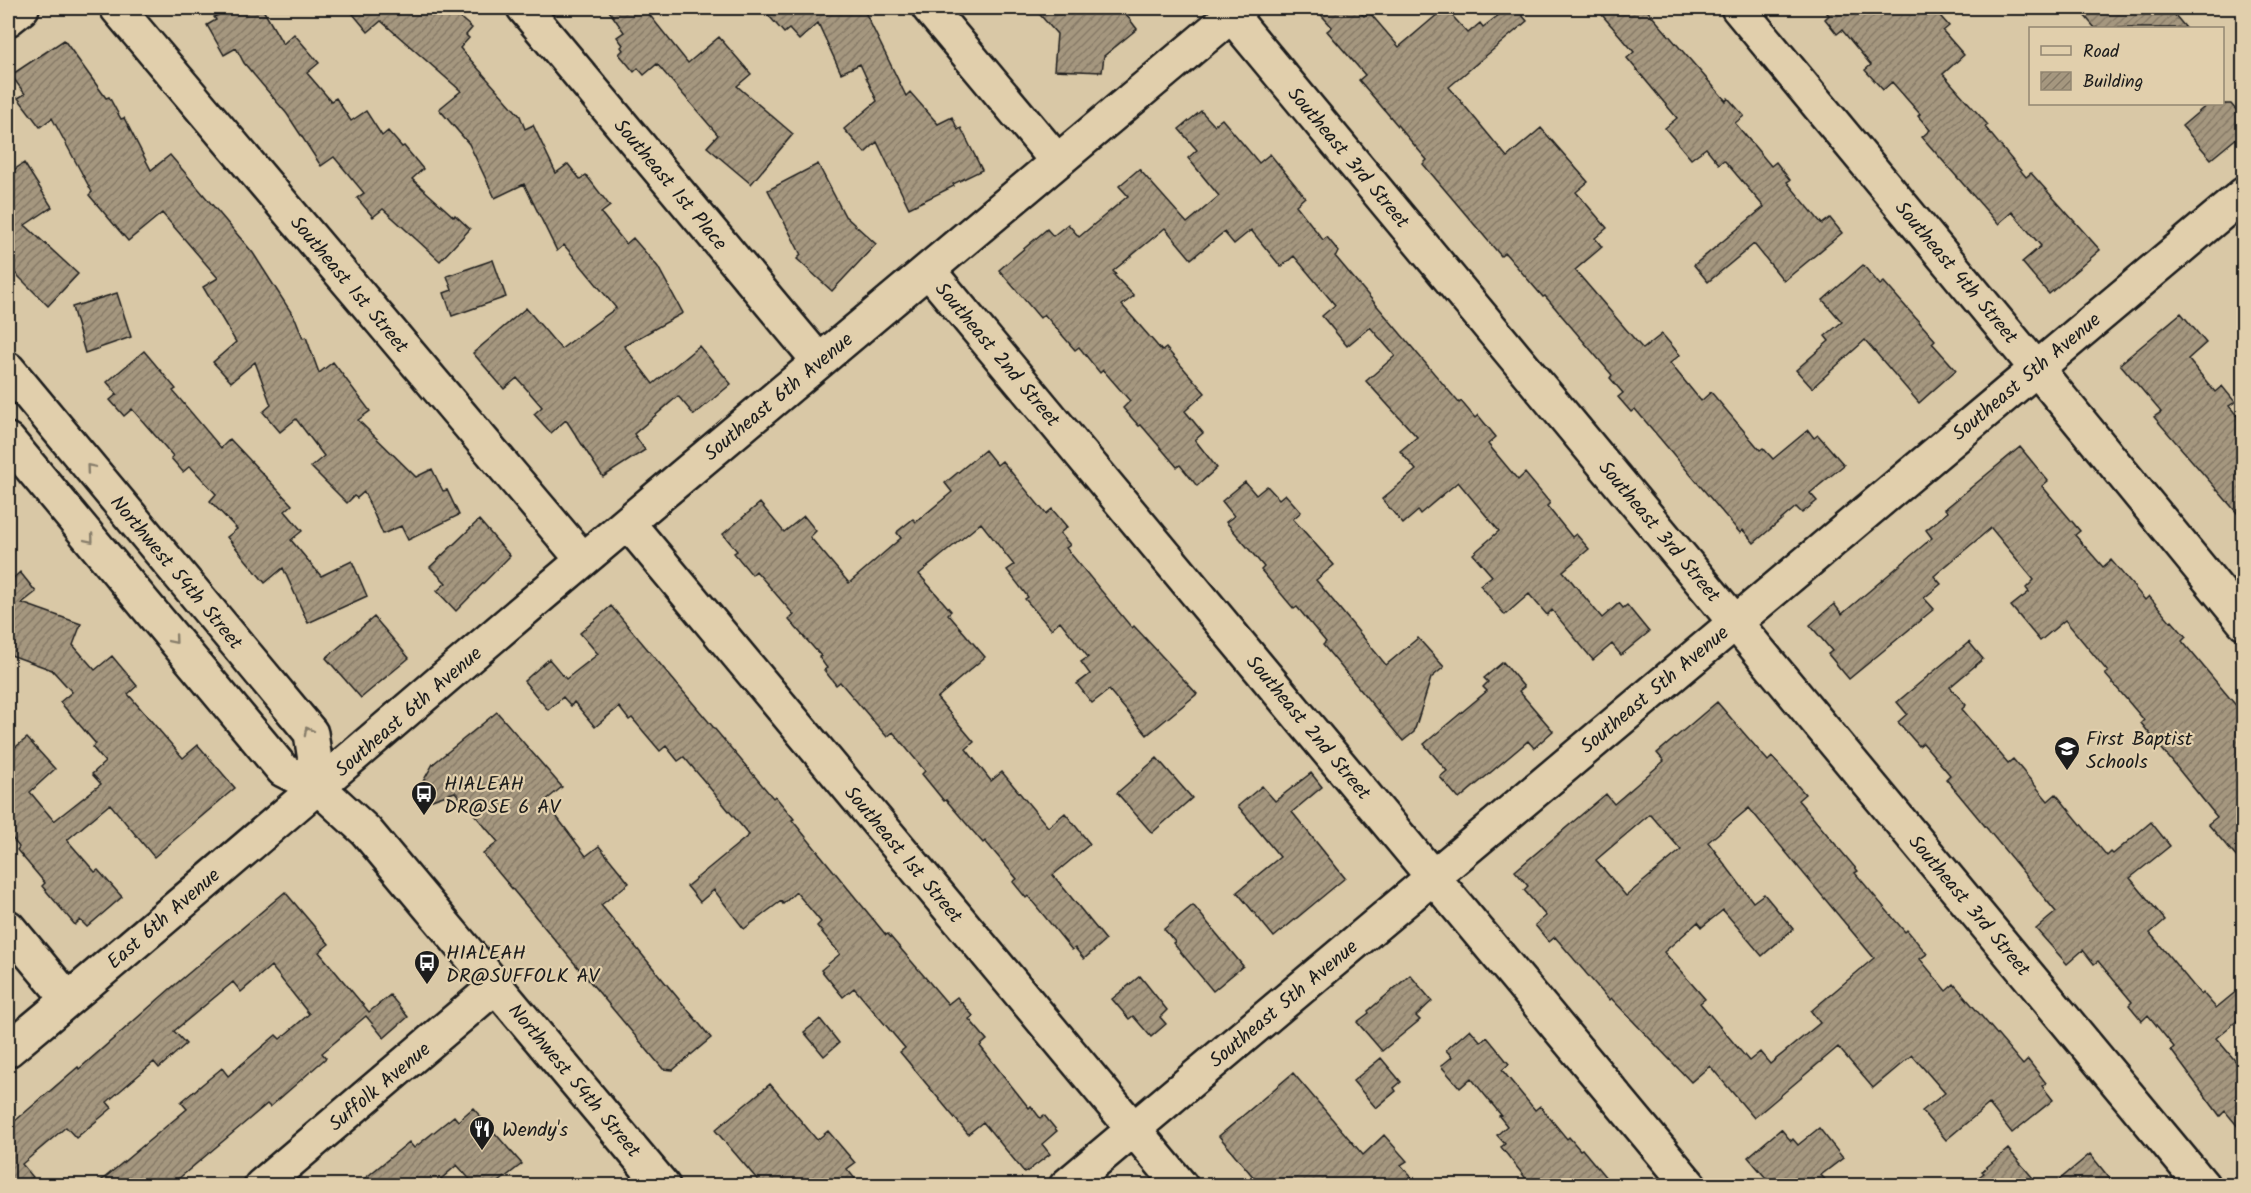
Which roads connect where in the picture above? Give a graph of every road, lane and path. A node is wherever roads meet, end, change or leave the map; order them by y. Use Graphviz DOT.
graph roads {
  1 [pos="21,8"];
  2 [pos="117,8"];
  3 [pos="524,8"];
  4 [pos="928,8"];
  5 [pos="1738,8"];
  6 [pos="1236,11"];
  7 [pos="8,20"];
  8 [pos="1057,161"];
  9 [pos="2244,194"];
  10 [pos="928,270"];
  11 [pos="819,361"];
  12 [pos="2036,368"];
  13 [pos="8,369"];
  14 [pos="8,388"];
  15 [pos="40,409"];
  16 [pos="8,440"];
  17 [pos="627,523"];
  18 [pos="583,560"];
  19 [pos="1735,621"];
  20 [pos="2244,622"];
  21 [pos="319,788"];
  22 [pos="1433,875"];
  23 [pos="8,927"];
  24 [pos="496,986"];
  25 [pos="68,999"];
  26 [pos="8,1050"];
  27 [pos="1133,1129"];
  28 [pos="261,1185"];
  29 [pos="663,1185"];
  30 [pos="1066,1185"];
  31 [pos="1180,1185"];
  32 [pos="1690,1185"];
  33 [pos="2203,1185"];
  1 -- 7 [label="street"];
  2 -- 18 [label="street, Southeast 1st Street"];
  3 -- 11 [label="street, Southeast 1st Place"];
  4 -- 8 [label="street"];
  5 -- 12 [label="street, Southeast 4th Street"];
  6 -- 8 [label="street, Southeast 6th Avenue"];
  6 -- 19 [label="street, Southeast 3rd Street"];
  8 -- 10 [label="street, Southeast 6th Avenue"];
  9 -- 12 [label="street, Southeast 5th Avenue"];
  10 -- 11 [label="street, Southeast 6th Avenue"];
  10 -- 22 [label="street, Southeast 2nd Street"];
  11 -- 17 [label="street, Southeast 6th Avenue"];
  12 -- 19 [label="street, Southeast 5th Avenue"];
  12 -- 20 [label="street, Southeast 4th Street"];
  13 -- 15 [label="street, Northwest 54th Street"];
  14 -- 15 [label="street"];
  21 -- 15 [label="street, Northwest 54th Street, one-way"];
  16 -- 21 [label="street, Northwest 54th Street, one-way"];
  17 -- 18 [label="street, Southeast 6th Avenue"];
  17 -- 27 [label="street, Southeast 1st Street"];
  18 -- 21 [label="street, Southeast 6th Avenue"];
  19 -- 22 [label="street, Southeast 5th Avenue"];
  19 -- 33 [label="street, Southeast 3rd Street"];
  21 -- 24 [label="street, Northwest 54th Street"];
  21 -- 25 [label="street, East 6th Avenue"];
  22 -- 27 [label="street, Southeast 5th Avenue"];
  22 -- 32 [label="street, Southeast 2nd Street"];
  23 -- 25 [label="street"];
  24 -- 28 [label="street, Suffolk Avenue"];
  24 -- 29 [label="street, Northwest 54th Street"];
  25 -- 26 [label="street, East 6th Avenue"];
  27 -- 30 [label="street, Southeast 5th Avenue"];
  27 -- 31 [label="street, Southeast 1st Street"];
}
